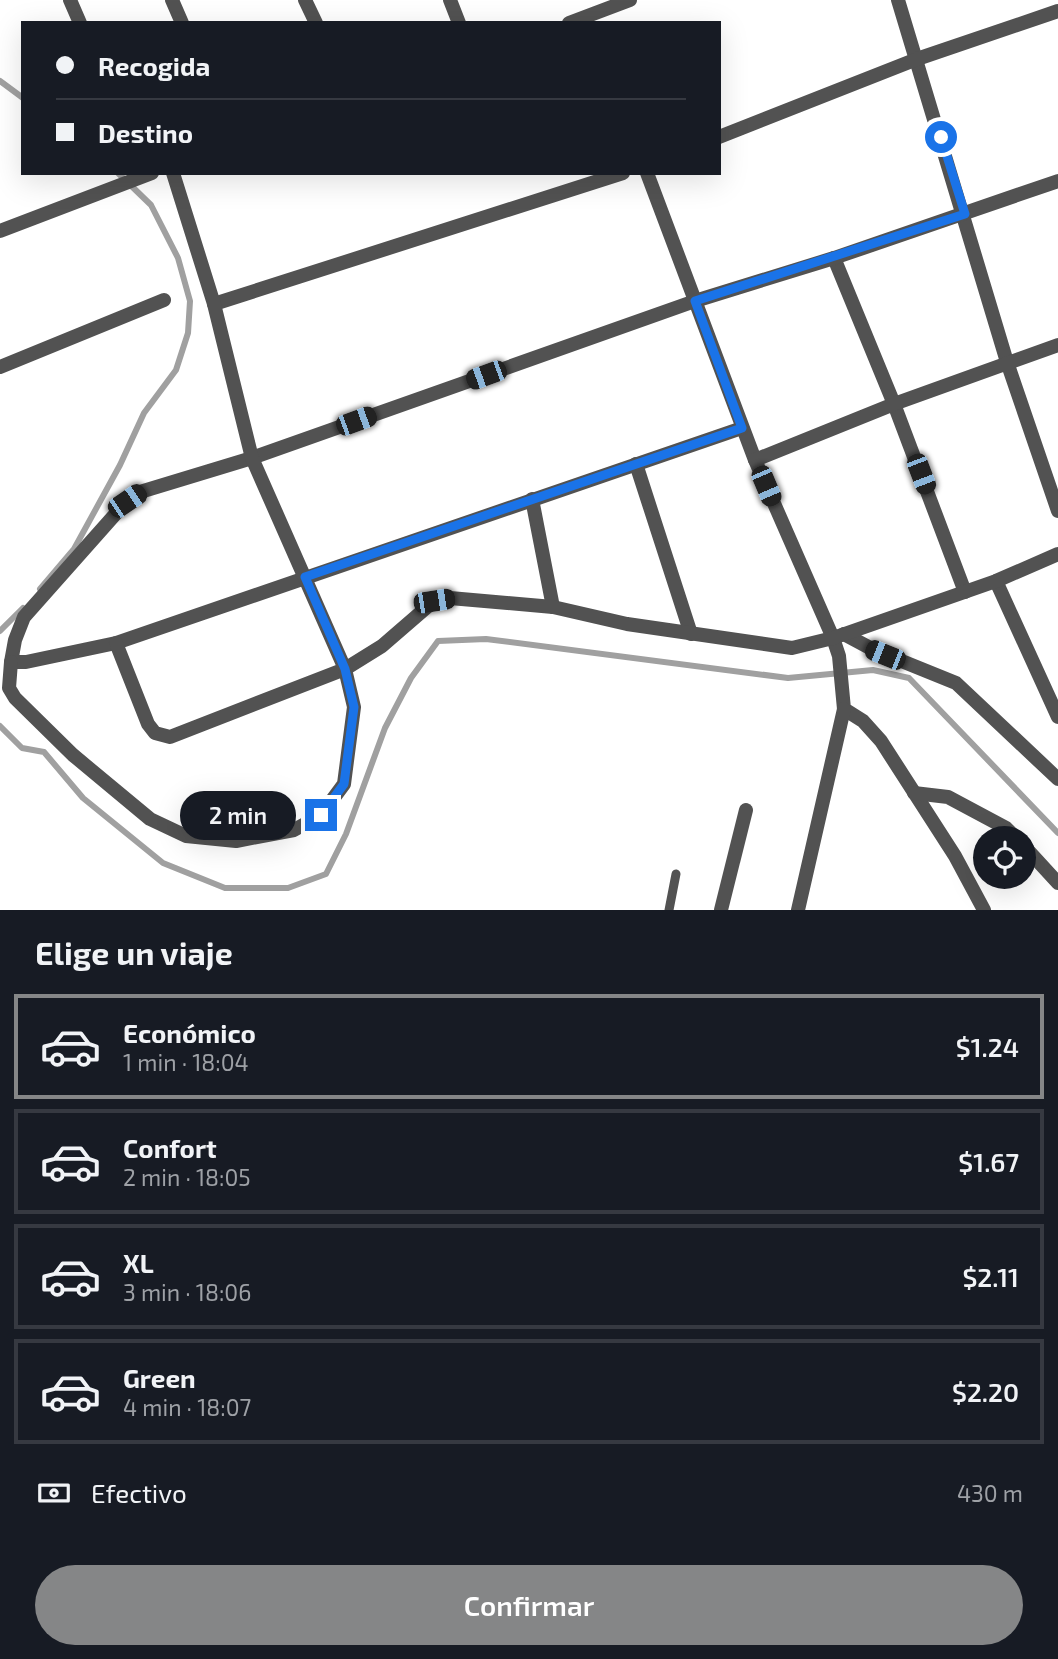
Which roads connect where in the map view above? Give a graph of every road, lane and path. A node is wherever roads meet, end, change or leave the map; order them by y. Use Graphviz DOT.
graph roads {
  1 [pos="70,0"];
  2 [pos="172,0"];
  3 [pos="305,0"];
  4 [pos="450,0"];
  5 [pos="631,0"];
  6 [pos="898,0"];
  7 [pos="1058,10"];
  8 [pos="591,19"];
  9 [pos="79,21"];
  10 [pos="181,21"];
  11 [pos="315,21"];
  12 [pos="458,21"];
  13 [pos="917,59"];
  14 [pos="721,136"];
  15 [pos="147,175"];
  16 [pos="174,175"];
  17 [pos="617,175"];
  18 [pos="648,175"];
  19 [pos="1058,181"];
  20 [pos="965,214"];
  21 [pos="0,232"];
  22 [pos="834,258"];
  23 [pos="164,300"];
  24 [pos="695,301"];
  25 [pos="214,304"];
  26 [pos="1058,345"];
  27 [pos="1007,362"];
  28 [pos="0,367"];
  29 [pos="894,404"];
  30 [pos="742,428"];
  31 [pos="252,458"];
  32 [pos="755,460"];
  33 [pos="636,464"];
  34 [pos="532,499"];
  35 [pos="1058,510"];
  36 [pos="1058,554"];
  37 [pos="305,577"];
  38 [pos="996,581"];
  39 [pos="965,592"];
  40 [pos="553,607"];
  41 [pos="691,634"];
  42 [pos="838,636"];
  43 [pos="116,643"];
  44 [pos="11,662"];
  45 [pos="345,669"];
  46 [pos="844,709"];
  47 [pos="1058,717"];
  48 [pos="1058,779"];
  49 [pos="914,793"];
  50 [pos="746,810"];
  51 [pos="1002,826"];
  52 [pos="1036,859"];
  53 [pos="676,874"];
  54 [pos="1058,883"];
  55 [pos="669,910"];
  56 [pos="721,910"];
  57 [pos="798,910"];
  58 [pos="984,910"];
  1 -- 9 [label="street"];
  2 -- 10 [label="street"];
  3 -- 11 [label="street"];
  4 -- 12 [label="street"];
  5 -- 8 [label="street"];
  6 -- 13 [label="street"];
  7 -- 13 [label="street"];
  13 -- 14 [label="street"];
  13 -- 20 [label="street"];
  15 -- 21 [label="street"];
  16 -- 25 [label="street"];
  17 -- 25 [label="street"];
  18 -- 24 [label="street"];
  19 -- 20 [label="street"];
  20 -- 22 [label="street"];
  20 -- 27 [label="street"];
  22 -- 24 [label="street"];
  22 -- 29 [label="street"];
  23 -- 28 [label="street"];
  24 -- 30 [label="street"];
  24 -- 31 [label="street"];
  25 -- 31 [label="street"];
  26 -- 27 [label="street"];
  27 -- 29 [label="street"];
  27 -- 35 [label="street"];
  29 -- 32 [label="street"];
  29 -- 39 [label="street"];
  30 -- 32 [label="street"];
  30 -- 33 [label="street"];
  31 -- 37 [label="street"];
  31 -- 44 [label="street"];
  32 -- 42 [label="street"];
  33 -- 34 [label="street"];
  33 -- 41 [label="street"];
  34 -- 37 [label="street"];
  34 -- 40 [label="street"];
  36 -- 38 [label="street"];
  37 -- 43 [label="street"];
  37 -- 45 [label="street"];
  38 -- 39 [label="street"];
  38 -- 47 [label="street"];
  39 -- 42 [label="street"];
  40 -- 41 [label="street"];
  40 -- 45 [label="street"];
  41 -- 42 [label="street"];
  42 -- 46 [label="street"];
  42 -- 48 [label="street"];
  43 -- 44 [label="street"];
  43 -- 45 [label="street"];
  44 -- 45 [label="street"];
  46 -- 49 [label="street"];
  46 -- 57 [label="street"];
  49 -- 51 [label="street"];
  49 -- 58 [label="street"];
  50 -- 56 [label="street"];
  52 -- 54 [label="street"];
  53 -- 55 [label="lane"];
}
